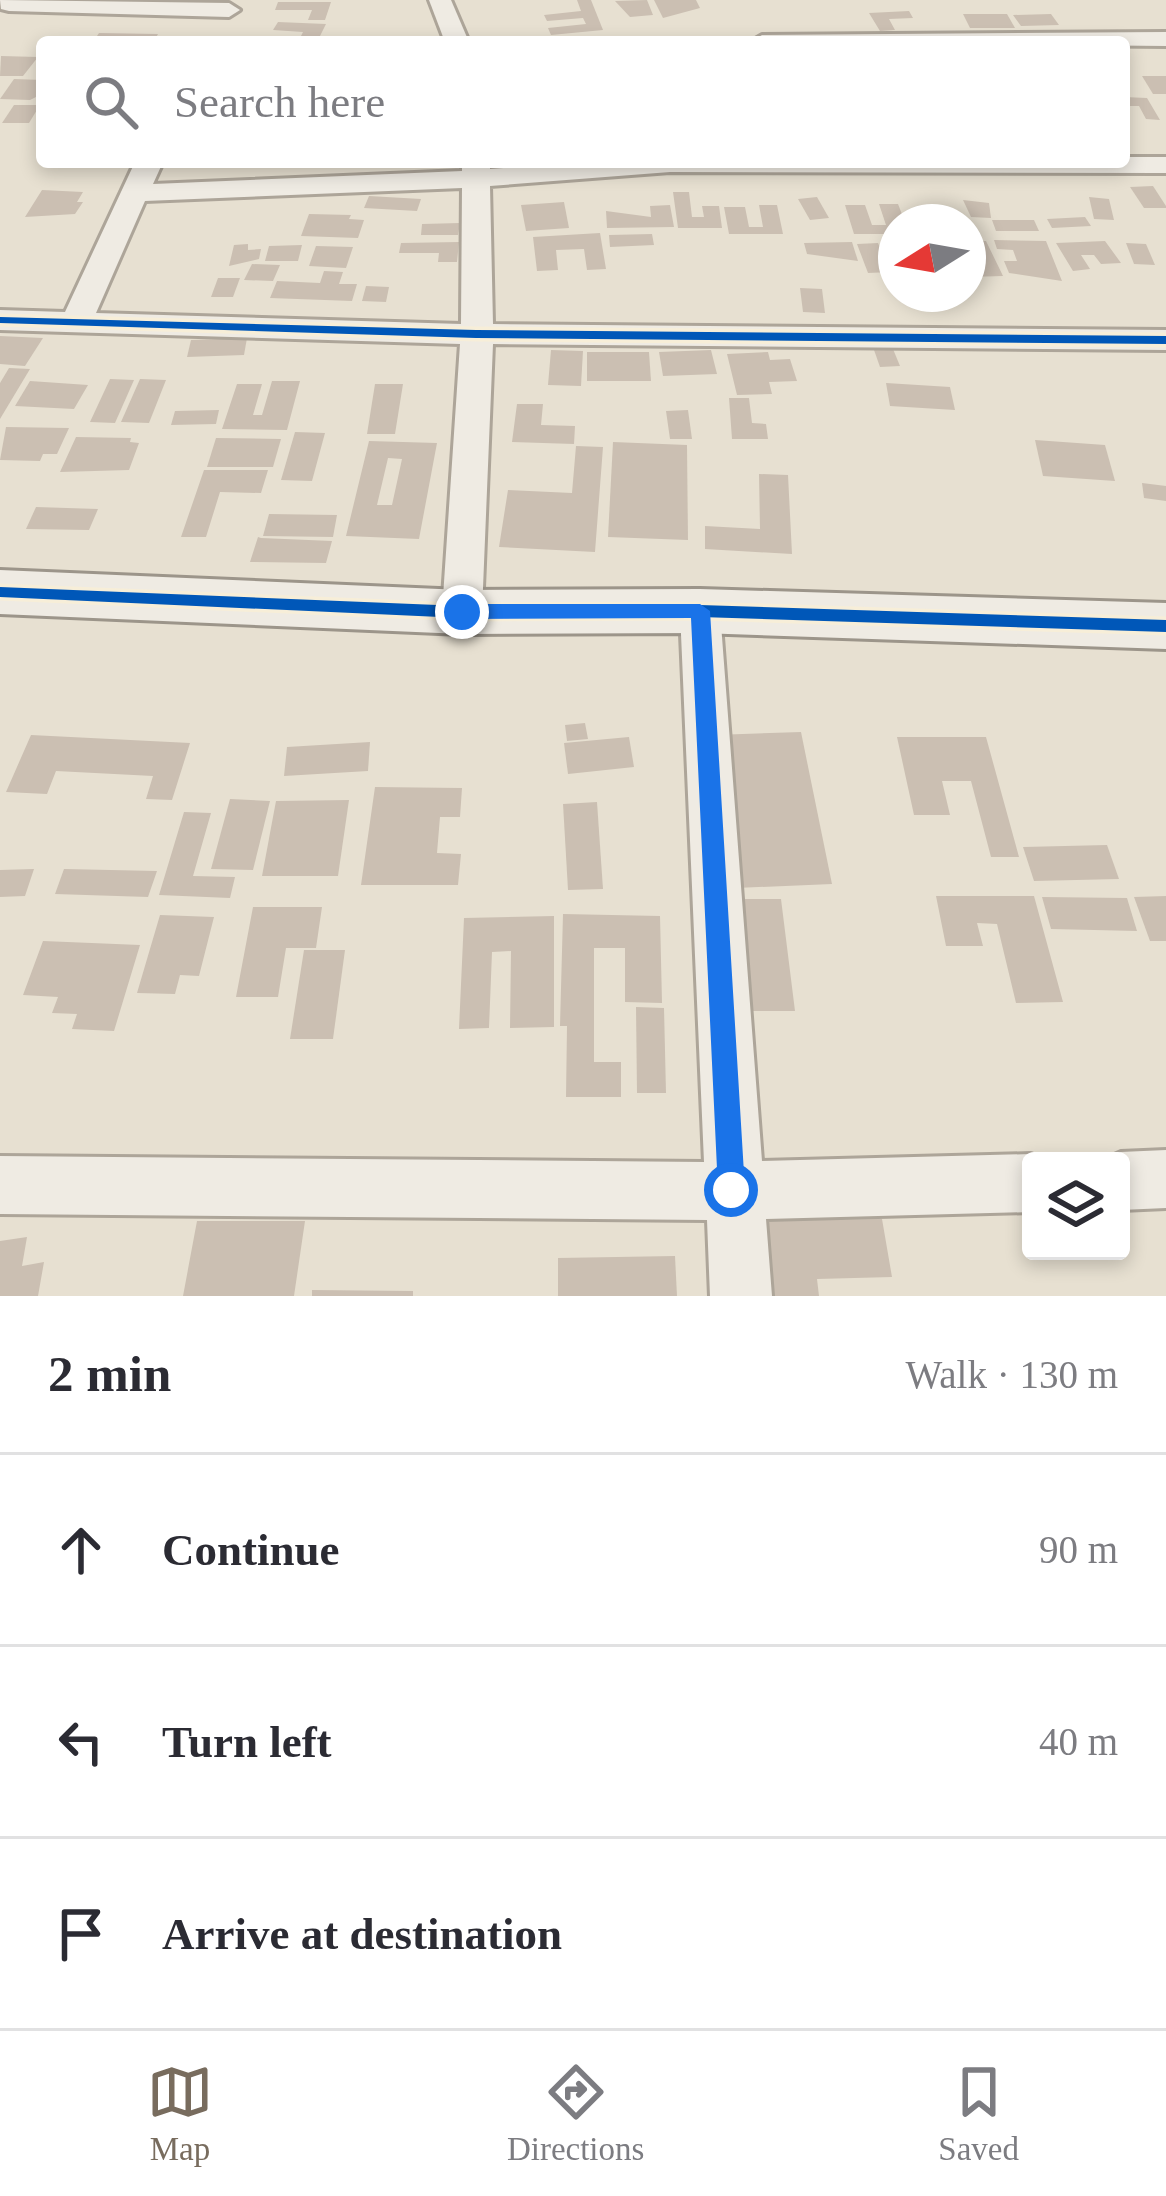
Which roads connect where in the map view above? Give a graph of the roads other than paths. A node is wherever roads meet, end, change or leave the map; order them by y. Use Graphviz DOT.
graph roads {
  1 [pos="440,0"];
  2 [pos="232,5"];
  3 [pos="7,7"];
  4 [pos="218,36"];
  5 [pos="455,36"];
  6 [pos="1130,39"];
  7 [pos="1166,39"];
  8 [pos="1130,165"];
  9 [pos="1166,165"];
  10 [pos="146,168"];
  11 [pos="541,168"];
  12 [pos="477,170"];
  13 [pos="133,193"];
  14 [pos="0,320"];
  15 [pos="76,322"];
  16 [pos="476,334"];
  17 [pos="1166,340"];
  18 [pos="0,592"];
  19 [pos="700,611"];
  20 [pos="462,612"];
  21 [pos="1166,626"];
  22 [pos="1130,1180"];
  23 [pos="1166,1180"];
  24 [pos="1022,1183"];
  25 [pos="0,1185"];
  26 [pos="731,1190"];
  27 [pos="741,1296"];
  1 -- 5 [label="street"];
  2 -- 3 [label="street"];
  2 -- 4 [label="street"];
  6 -- 7 [label="street"];
  8 -- 9 [label="street"];
  10 -- 13 [label="street"];
  11 -- 12 [label="street"];
  12 -- 13 [label="street"];
  12 -- 16 [label="street"];
  13 -- 15 [label="street"];
  14 -- 15 [label="street"];
  15 -- 16 [label="street"];
  16 -- 17 [label="street"];
  16 -- 20 [label="street"];
  18 -- 20 [label="street"];
  19 -- 20 [label="street"];
  19 -- 21 [label="street"];
  19 -- 26 [label="street"];
  22 -- 23 [label="street"];
  24 -- 26 [label="street"];
  25 -- 26 [label="street"];
  26 -- 27 [label="street"];
}
